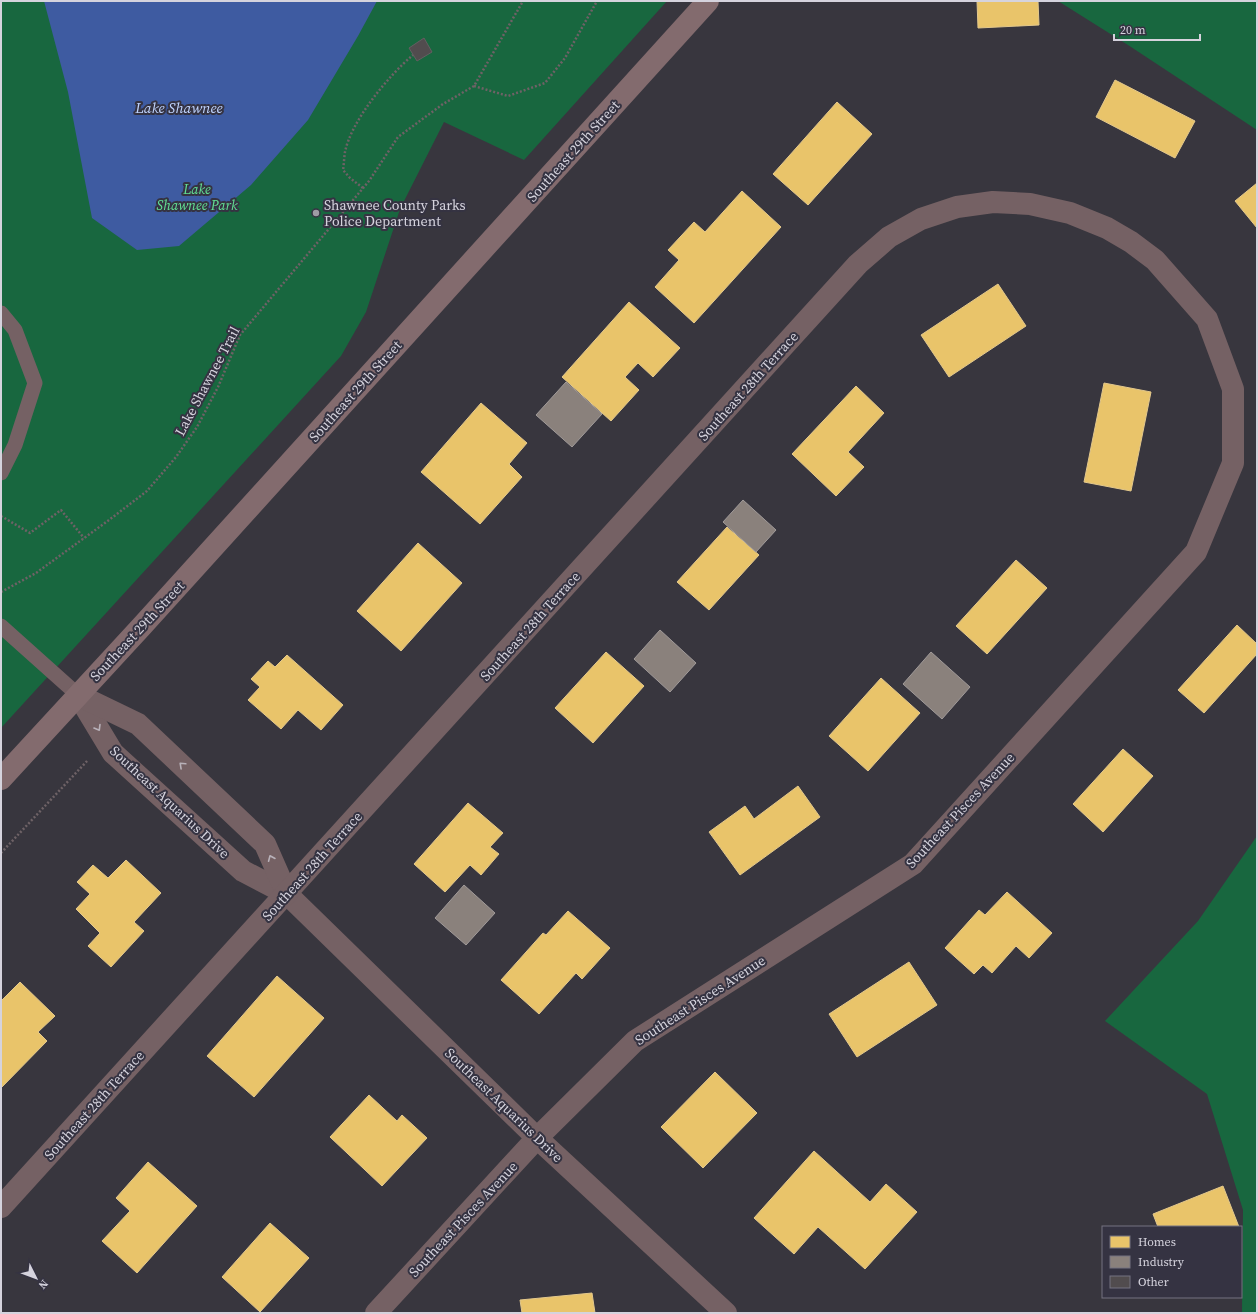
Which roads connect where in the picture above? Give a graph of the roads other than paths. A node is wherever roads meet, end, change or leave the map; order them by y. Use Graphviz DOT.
graph roads {
  1 [pos="708,1"];
  2 [pos="1131,242"];
  3 [pos="1,313"];
  4 [pos="1,473"];
  5 [pos="1,626"];
  6 [pos="78,695"];
  7 [pos="1,779"];
  8 [pos="287,894"];
  9 [pos="537,1138"];
  10 [pos="1,1207"];
  11 [pos="376,1313"];
  12 [pos="726,1313"];
  1 -- 6 [label="main road, Southeast 29th Street"];
  2 -- 8 [label="street, Southeast 28th Terrace"];
  2 -- 9 [label="street, Southeast Pisces Avenue"];
  3 -- 4 [label="lane"];
  5 -- 6 [label="lane"];
  6 -- 7 [label="main road, Southeast 29th Street"];
  6 -- 8 [label="street, Southeast Aquarius Drive, one-way"];
  8 -- 6 [label="street, Southeast Aquarius Drive, one-way"];
  8 -- 9 [label="street, Southeast Aquarius Drive"];
  8 -- 10 [label="street, Southeast 28th Terrace"];
  9 -- 11 [label="street, Southeast Pisces Avenue"];
  9 -- 12 [label="street, Southeast Aquarius Drive"];
}
